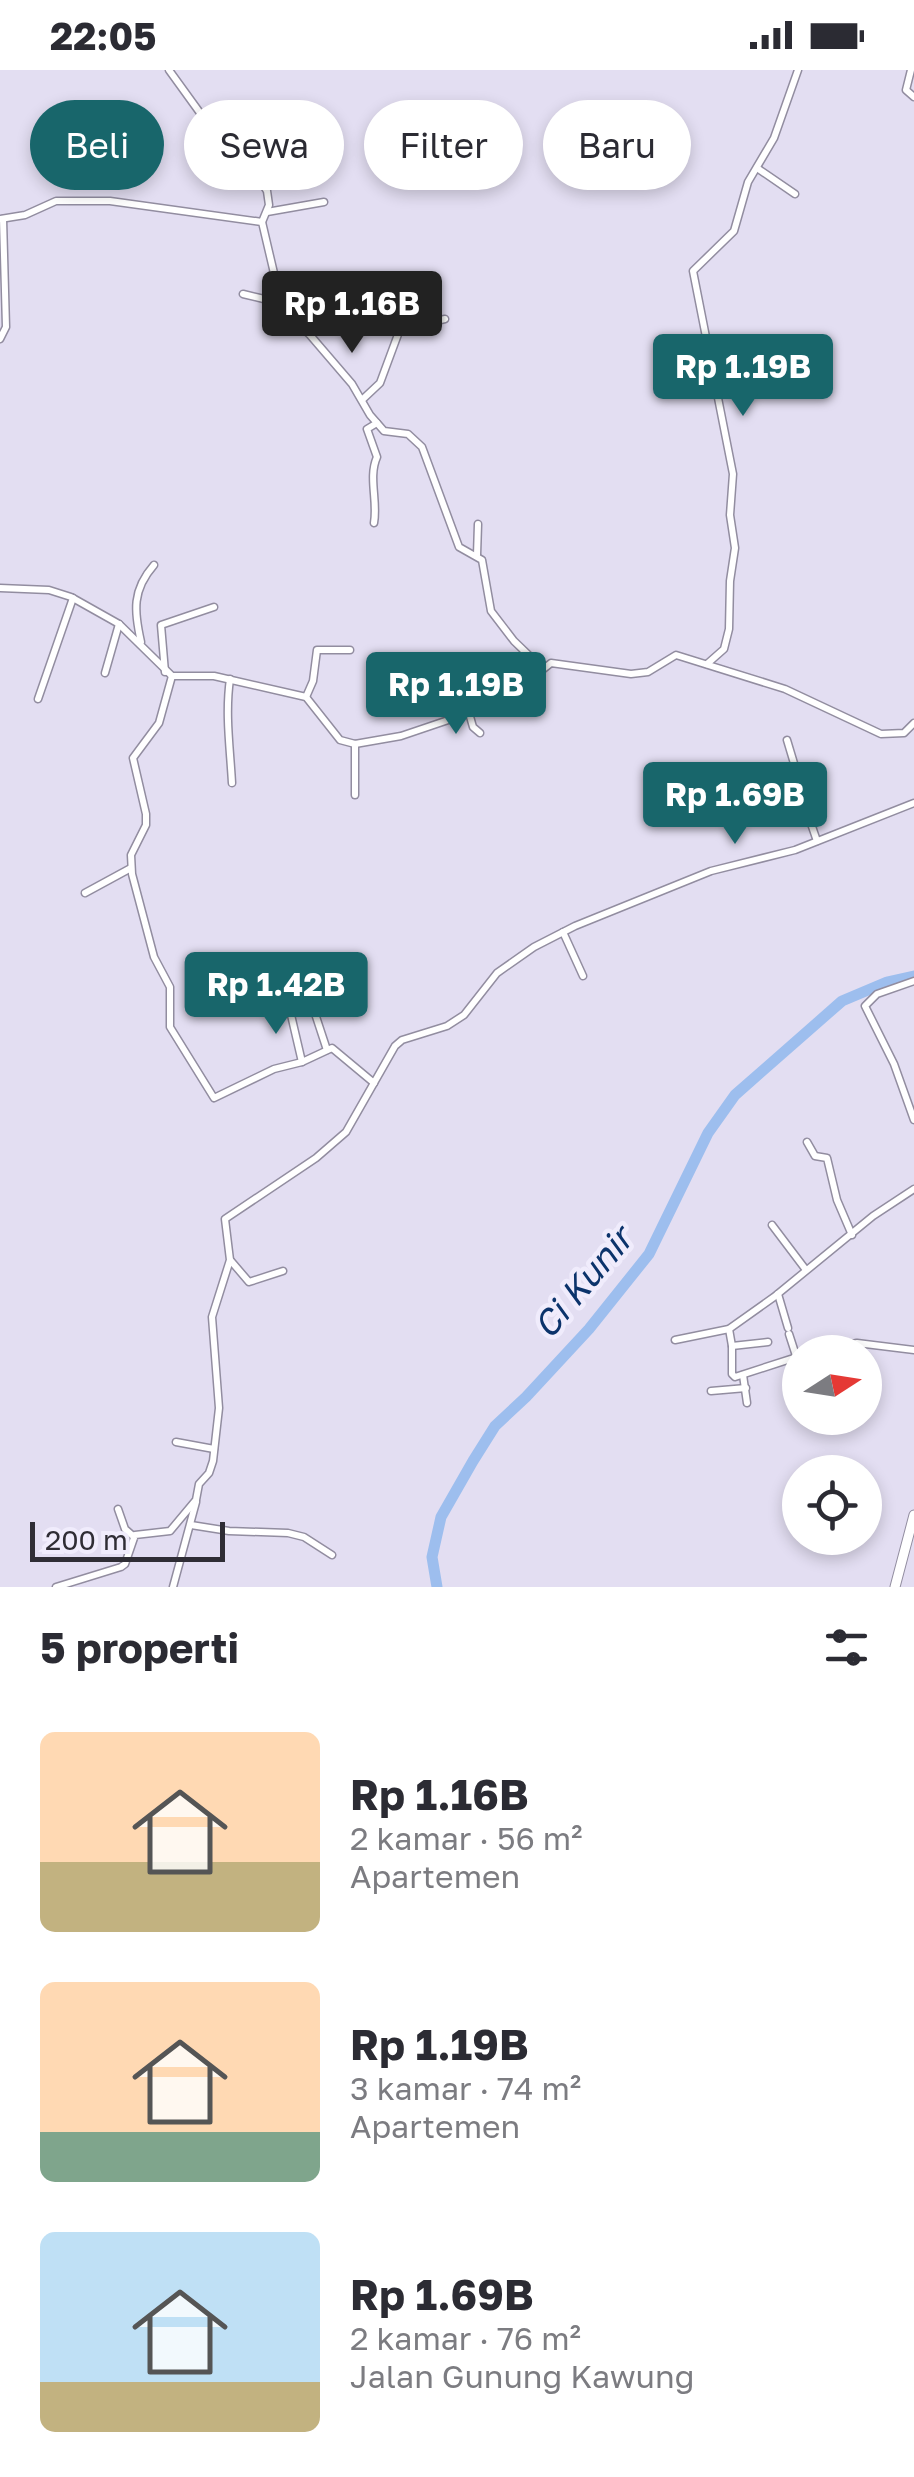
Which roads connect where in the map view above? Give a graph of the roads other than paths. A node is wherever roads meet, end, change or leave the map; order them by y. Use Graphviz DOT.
graph roads {
  1 [pos="169,70"];
  2 [pos="798,70"];
  3 [pos="911,70"];
  4 [pos="914,97"];
  5 [pos="757,168"];
  6 [pos="795,194"];
  7 [pos="324,202"];
  8 [pos="266,212"];
  9 [pos="2,219"];
  10 [pos="262,222"];
  11 [pos="243,294"];
  12 [pos="280,298"];
  13 [pos="445,318"];
  14 [pos="0,339"];
  15 [pos="363,399"];
  16 [pos="377,423"];
  17 [pos="374,523"];
  18 [pos="478,524"];
  19 [pos="477,555"];
  20 [pos="154,565"];
  21 [pos="0,588"];
  22 [pos="73,598"];
  23 [pos="214,608"];
  24 [pos="118,624"];
  25 [pos="142,646"];
  26 [pos="350,650"];
  27 [pos="707,664"];
  28 [pos="542,668"];
  29 [pos="105,673"];
  30 [pos="169,674"];
  31 [pos="230,679"];
  32 [pos="306,697"];
  33 [pos="38,699"];
  34 [pos="470,713"];
  35 [pos="914,723"];
  36 [pos="480,733"];
  37 [pos="787,740"];
  38 [pos="355,744"];
  39 [pos="232,783"];
  40 [pos="356,795"];
  41 [pos="914,803"];
  42 [pos="817,842"];
  43 [pos="131,868"];
  44 [pos="86,893"];
  45 [pos="563,932"];
  46 [pos="302,976"];
  47 [pos="583,976"];
  48 [pos="914,980"];
  49 [pos="288,1002"];
  50 [pos="328,1050"];
  51 [pos="302,1062"];
  52 [pos="374,1083"];
  53 [pos="914,1120"];
  54 [pos="807,1142"];
  55 [pos="914,1189"];
  56 [pos="772,1225"];
  57 [pos="852,1235"];
  58 [pos="230,1260"];
  59 [pos="806,1270"];
  60 [pos="283,1271"];
  61 [pos="778,1294"];
  62 [pos="729,1329"];
  63 [pos="790,1335"];
  64 [pos="675,1340"];
  65 [pos="768,1342"];
  66 [pos="732,1346"];
  67 [pos="882,1346"];
  68 [pos="914,1350"];
  69 [pos="782,1362"];
  70 [pos="743,1375"];
  71 [pos="746,1388"];
  72 [pos="711,1391"];
  73 [pos="747,1403"];
  74 [pos="176,1442"];
  75 [pos="214,1449"];
  76 [pos="196,1500"];
  77 [pos="118,1509"];
  78 [pos="914,1515"];
  79 [pos="191,1525"];
  80 [pos="134,1536"];
  81 [pos="332,1555"];
  82 [pos="56,1587"];
  83 [pos="173,1587"];
  84 [pos="894,1587"];
  1 -- 8 [label="street"];
  2 -- 5 [label="street"];
  3 -- 4 [label="street"];
  5 -- 6 [label="street"];
  5 -- 27 [label="street"];
  7 -- 8 [label="street"];
  8 -- 10 [label="street"];
  9 -- 10 [label="street"];
  9 -- 14 [label="street"];
  10 -- 12 [label="street"];
  11 -- 12 [label="street"];
  12 -- 15 [label="street"];
  13 -- 15 [label="street"];
  15 -- 16 [label="street"];
  16 -- 17 [label="street"];
  16 -- 19 [label="street"];
  18 -- 19 [label="street"];
  19 -- 28 [label="street"];
  20 -- 25 [label="street"];
  21 -- 22 [label="street"];
  22 -- 24 [label="street"];
  22 -- 33 [label="street"];
  23 -- 30 [label="street"];
  24 -- 25 [label="street"];
  24 -- 29 [label="street"];
  25 -- 30 [label="street"];
  26 -- 32 [label="street"];
  27 -- 28 [label="street"];
  27 -- 35 [label="street"];
  28 -- 34 [label="street"];
  30 -- 31 [label="street"];
  30 -- 43 [label="street"];
  31 -- 32 [label="street"];
  31 -- 39 [label="street"];
  32 -- 38 [label="street"];
  34 -- 36 [label="street"];
  34 -- 38 [label="street"];
  37 -- 42 [label="street"];
  38 -- 40 [label="street"];
  41 -- 42 [label="street"];
  42 -- 45 [label="street"];
  43 -- 44 [label="street"];
  43 -- 51 [label="street"];
  45 -- 47 [label="street"];
  45 -- 52 [label="street"];
  46 -- 50 [label="street"];
  48 -- 53 [label="street"];
  49 -- 51 [label="street"];
  50 -- 51 [label="street"];
  50 -- 52 [label="street"];
  52 -- 58 [label="street"];
  54 -- 57 [label="street"];
  55 -- 57 [label="street"];
  56 -- 59 [label="street"];
  57 -- 59 [label="street"];
  58 -- 60 [label="street"];
  58 -- 75 [label="street"];
  59 -- 61 [label="street"];
  61 -- 62 [label="street"];
  61 -- 63 [label="street"];
  62 -- 64 [label="street"];
  62 -- 66 [label="street"];
  65 -- 66 [label="street"];
  66 -- 70 [label="street"];
  67 -- 68 [label="street"];
  69 -- 70 [label="street"];
  70 -- 71 [label="street"];
  71 -- 72 [label="street"];
  71 -- 73 [label="street"];
  74 -- 75 [label="street"];
  75 -- 76 [label="street"];
  76 -- 79 [label="street"];
  76 -- 80 [label="street"];
  77 -- 80 [label="street"];
  78 -- 84 [label="street"];
  79 -- 81 [label="street"];
  79 -- 83 [label="street"];
  80 -- 82 [label="street"];
}
